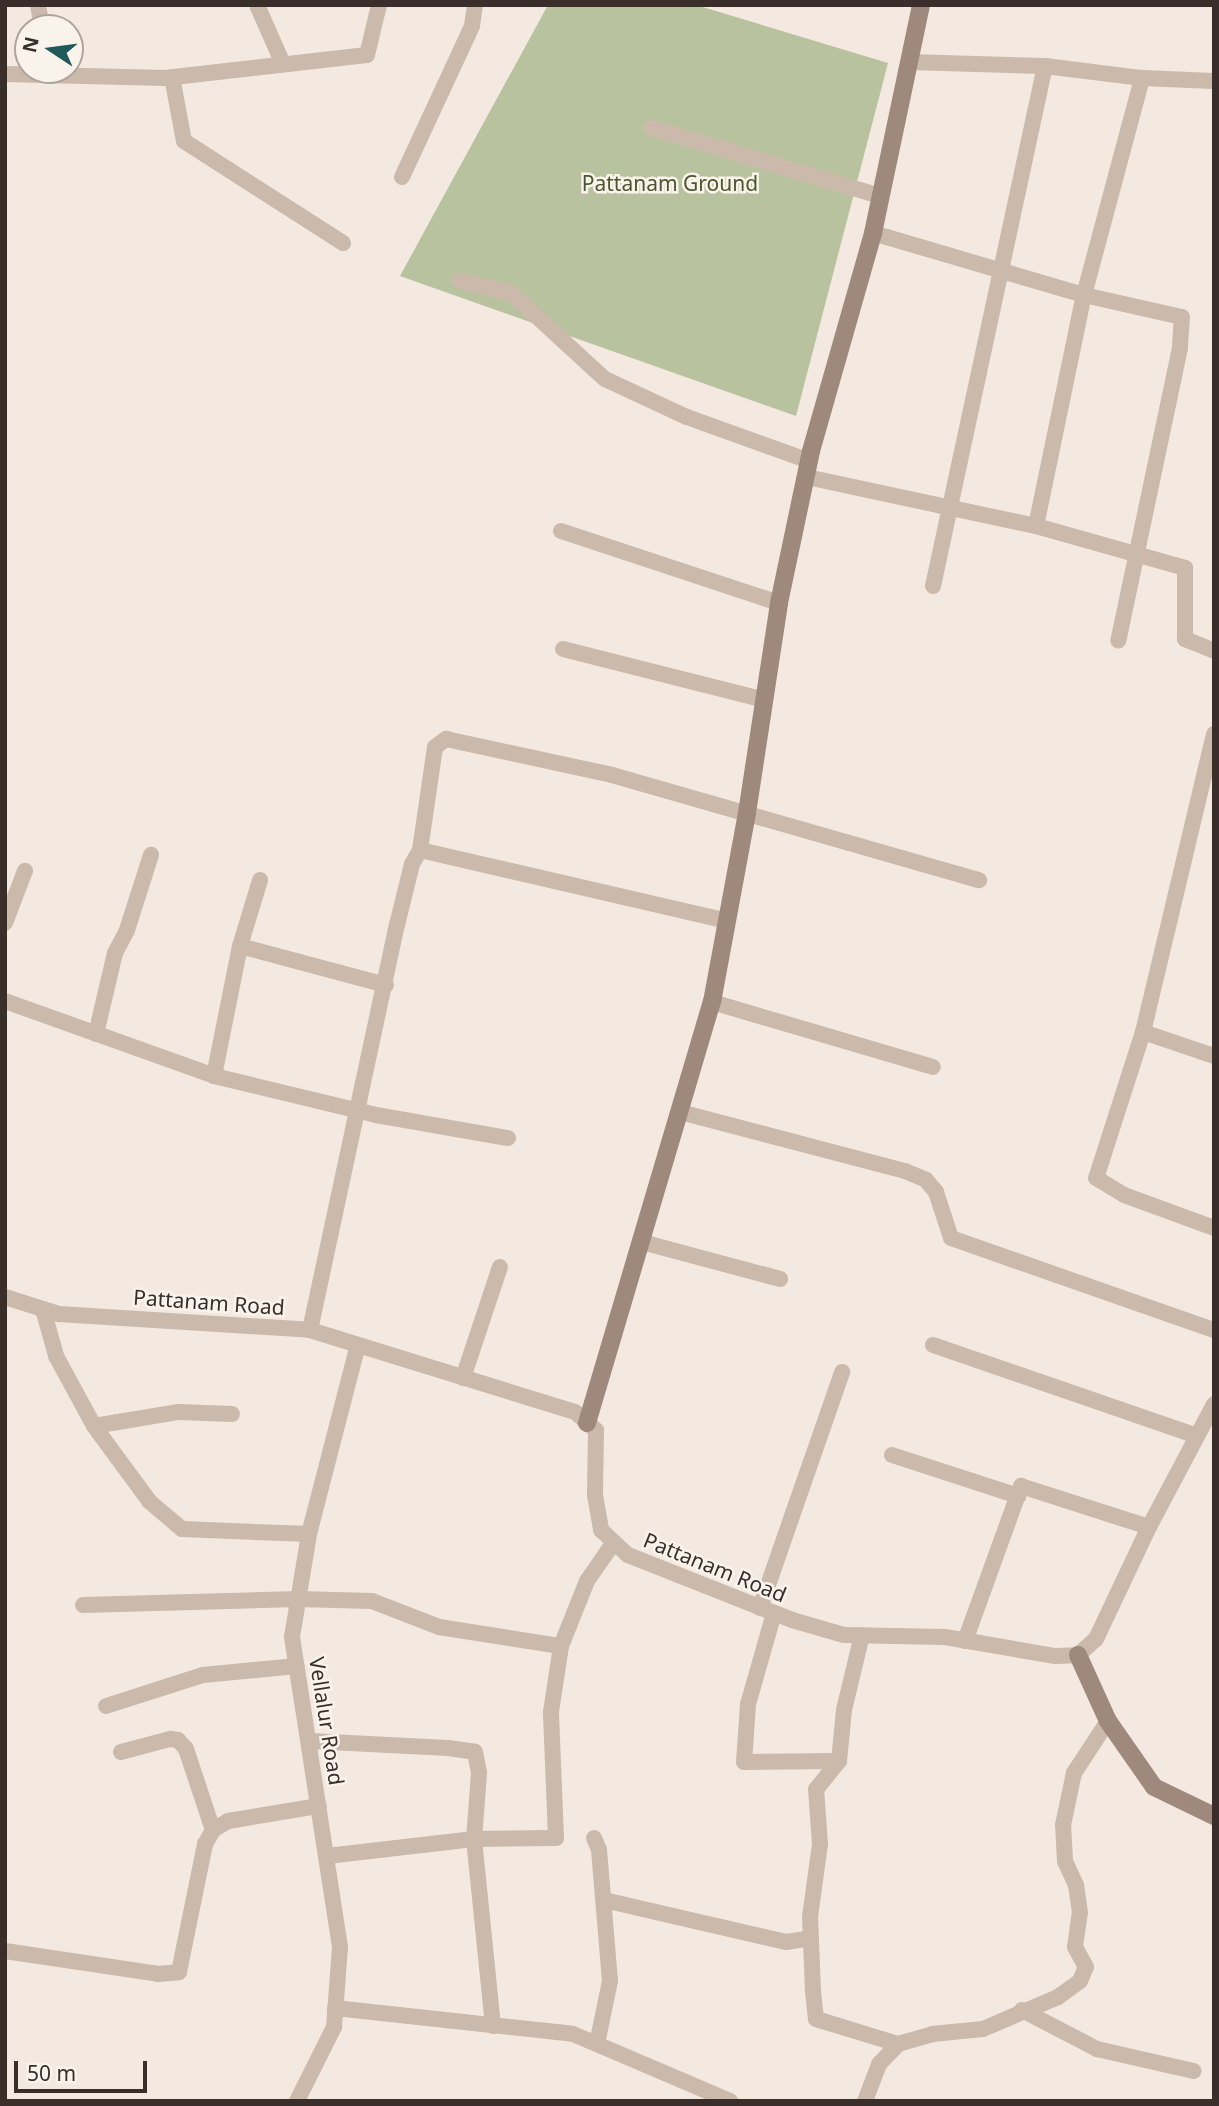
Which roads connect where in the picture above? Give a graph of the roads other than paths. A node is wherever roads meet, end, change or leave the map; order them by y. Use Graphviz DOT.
graph roads {
  1 [pos="257,5"];
  2 [pos="379,5"];
  3 [pos="475,5"];
  4 [pos="921,5"];
  5 [pos="909,62"];
  6 [pos="283,64"];
  7 [pos="1045,66"];
  8 [pos="84,74"];
  9 [pos="172,77"];
  10 [pos="1142,78"];
  11 [pos="1214,80"];
  12 [pos="652,128"];
  13 [pos="402,177"];
  14 [pos="880,197"];
  15 [pos="873,233"];
  16 [pos="343,243"];
  17 [pos="1001,271"];
  18 [pos="460,281"];
  19 [pos="1084,295"];
  20 [pos="808,469"];
  21 [pos="950,508"];
  22 [pos="1036,526"];
  23 [pos="561,531"];
  24 [pos="1136,554"];
  25 [pos="933,586"];
  26 [pos="779,603"];
  27 [pos="1118,641"];
  28 [pos="563,649"];
  29 [pos="1214,651"];
  30 [pos="764,701"];
  31 [pos="1214,734"];
  32 [pos="747,813"];
  33 [pos="421,850"];
  34 [pos="150,855"];
  35 [pos="25,871"];
  36 [pos="260,880"];
  37 [pos="979,880"];
  38 [pos="727,920"];
  39 [pos="5,923"];
  40 [pos="240,946"];
  41 [pos="386,985"];
  42 [pos="5,1001"];
  43 [pos="712,1002"];
  44 [pos="1143,1032"];
  45 [pos="96,1034"];
  46 [pos="1214,1056"];
  47 [pos="933,1067"];
  48 [pos="215,1076"];
  49 [pos="357,1111"];
  50 [pos="680,1112"];
  51 [pos="508,1138"];
  52 [pos="1214,1228"];
  53 [pos="642,1242"];
  54 [pos="500,1267"];
  55 [pos="780,1279"];
  56 [pos="5,1297"];
  57 [pos="43,1309"];
  58 [pos="310,1330"];
  59 [pos="1214,1330"];
  60 [pos="358,1345"];
  61 [pos="933,1345"];
  62 [pos="842,1372"];
  63 [pos="463,1378"];
  64 [pos="1214,1404"];
  65 [pos="232,1415"];
  66 [pos="587,1423"];
  67 [pos="94,1426"];
  68 [pos="1197,1436"];
  69 [pos="892,1454"];
  70 [pos="1018,1496"];
  71 [pos="1149,1527"];
  72 [pos="309,1534"];
  73 [pos="614,1542"];
  74 [pos="298,1599"];
  75 [pos="83,1605"];
  76 [pos="767,1610"];
  77 [pos="862,1635"];
  78 [pos="965,1641"];
  79 [pos="561,1646"];
  80 [pos="1078,1655"];
  81 [pos="297,1666"];
  82 [pos="106,1706"];
  83 [pos="1108,1721"];
  84 [pos="310,1741"];
  85 [pos="121,1752"];
  86 [pos="839,1761"];
  87 [pos="319,1806"];
  88 [pos="1214,1816"];
  89 [pos="213,1830"];
  90 [pos="594,1838"];
  91 [pos="474,1839"];
  92 [pos="327,1856"];
  93 [pos="604,1899"];
  94 [pos="811,1938"];
  95 [pos="5,1951"];
  96 [pos="335,2008"];
  97 [pos="1022,2010"];
  98 [pos="493,2026"];
  99 [pos="597,2044"];
  100 [pos="898,2044"];
  101 [pos="1194,2071"];
  102 [pos="297,2101"];
  103 [pos="730,2101"];
  104 [pos="864,2101"];
  1 -- 6 [label="street"];
  2 -- 6 [label="street"];
  3 -- 13 [label="street"];
  4 -- 5 [label="street"];
  5 -- 7 [label="street"];
  5 -- 14 [label="street"];
  6 -- 9 [label="street"];
  7 -- 10 [label="street"];
  7 -- 17 [label="street"];
  8 -- 9 [label="street"];
  9 -- 16 [label="street"];
  10 -- 11 [label="street"];
  10 -- 19 [label="street"];
  12 -- 14 [label="street"];
  14 -- 15 [label="street"];
  15 -- 17 [label="street"];
  15 -- 20 [label="street"];
  17 -- 19 [label="street"];
  17 -- 21 [label="street"];
  18 -- 20 [label="street"];
  19 -- 22 [label="street"];
  19 -- 24 [label="street"];
  20 -- 21 [label="street"];
  20 -- 26 [label="street"];
  21 -- 22 [label="street"];
  21 -- 25 [label="street"];
  22 -- 24 [label="street"];
  23 -- 26 [label="street"];
  24 -- 27 [label="street"];
  24 -- 29 [label="street"];
  26 -- 30 [label="street"];
  28 -- 30 [label="street"];
  30 -- 32 [label="street"];
  31 -- 44 [label="street"];
  32 -- 33 [label="street"];
  32 -- 37 [label="street"];
  32 -- 38 [label="street"];
  33 -- 38 [label="street"];
  33 -- 41 [label="street"];
  34 -- 45 [label="street"];
  35 -- 39 [label="street"];
  36 -- 40 [label="street"];
  38 -- 43 [label="street"];
  40 -- 41 [label="street"];
  40 -- 48 [label="street"];
  41 -- 49 [label="street"];
  42 -- 45 [label="street"];
  43 -- 47 [label="street"];
  43 -- 50 [label="street"];
  44 -- 46 [label="street"];
  44 -- 52 [label="street"];
  45 -- 48 [label="street"];
  48 -- 49 [label="street"];
  49 -- 51 [label="street"];
  49 -- 58 [label="street"];
  50 -- 53 [label="street"];
  50 -- 59 [label="street"];
  53 -- 55 [label="street"];
  53 -- 66 [label="street"];
  54 -- 63 [label="street"];
  56 -- 57 [label="street, Pattanam Road"];
  57 -- 58 [label="street, Pattanam Road"];
  57 -- 67 [label="street"];
  58 -- 60 [label="street, Pattanam Road"];
  60 -- 63 [label="street, Pattanam Road"];
  60 -- 72 [label="street, Vellalur Road"];
  61 -- 68 [label="street"];
  62 -- 76 [label="street"];
  63 -- 66 [label="street, Pattanam Road"];
  64 -- 68 [label="street"];
  65 -- 67 [label="street"];
  66 -- 73 [label="street, Pattanam Road"];
  67 -- 72 [label="street"];
  68 -- 71 [label="street"];
  69 -- 70 [label="street"];
  70 -- 71 [label="street"];
  70 -- 78 [label="street"];
  71 -- 80 [label="street"];
  72 -- 74 [label="street, Vellalur Road"];
  73 -- 76 [label="street, Pattanam Road"];
  73 -- 79 [label="street"];
  74 -- 75 [label="street"];
  74 -- 79 [label="street"];
  74 -- 81 [label="street, Vellalur Road"];
  76 -- 77 [label="street, Pattanam Road"];
  76 -- 86 [label="street"];
  77 -- 78 [label="street, Pattanam Road"];
  77 -- 86 [label="street"];
  78 -- 80 [label="street, Pattanam Road"];
  79 -- 91 [label="street"];
  80 -- 83 [label="street"];
  81 -- 82 [label="street"];
  81 -- 84 [label="street, Vellalur Road"];
  83 -- 88 [label="street"];
  83 -- 97 [label="street"];
  84 -- 87 [label="street, Vellalur Road"];
  84 -- 91 [label="street"];
  85 -- 89 [label="street"];
  86 -- 94 [label="street"];
  87 -- 89 [label="street"];
  87 -- 92 [label="street, Vellalur Road"];
  89 -- 95 [label="street"];
  90 -- 93 [label="street"];
  91 -- 92 [label="street"];
  91 -- 98 [label="street"];
  92 -- 96 [label="street, Vellalur Road"];
  93 -- 94 [label="street"];
  93 -- 99 [label="street"];
  94 -- 100 [label="street"];
  96 -- 98 [label="street"];
  96 -- 102 [label="street, Vellalur Road"];
  97 -- 100 [label="street"];
  97 -- 101 [label="street"];
  98 -- 99 [label="street"];
  99 -- 103 [label="street"];
  100 -- 104 [label="street"];
}
